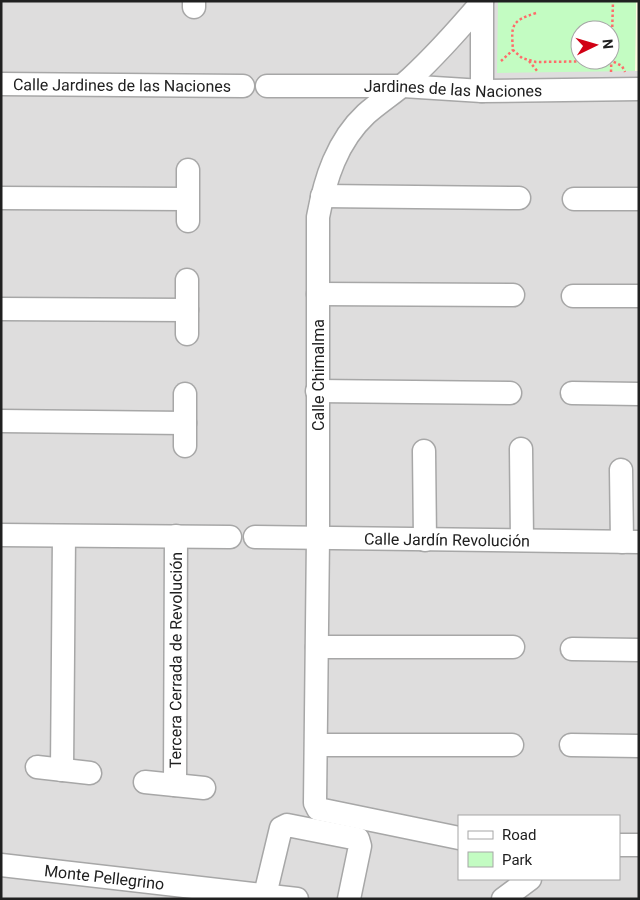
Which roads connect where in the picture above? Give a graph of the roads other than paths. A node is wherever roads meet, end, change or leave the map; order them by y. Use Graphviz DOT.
graph roads {
  1 [pos="482,2"];
  2 [pos="1,84"];
  3 [pos="243,86"];
  4 [pos="267,86"];
  5 [pos="403,86"];
  6 [pos="637,89"];
  7 [pos="482,91"];
  8 [pos="188,170"];
  9 [pos="322,196"];
  10 [pos="1,198"];
  11 [pos="519,198"];
  12 [pos="187,199"];
  13 [pos="574,199"];
  14 [pos="639,199"];
  15 [pos="188,222"];
  16 [pos="187,280"];
  17 [pos="318,294"];
  18 [pos="513,295"];
  19 [pos="573,296"];
  20 [pos="639,296"];
  21 [pos="1,309"];
  22 [pos="187,310"];
  23 [pos="187,334"];
  24 [pos="317,391"];
  25 [pos="572,392"];
  26 [pos="510,393"];
  27 [pos="185,394"];
  28 [pos="639,394"];
  29 [pos="1,421"];
  30 [pos="184,423"];
  31 [pos="185,446"];
  32 [pos="521,449"];
  33 [pos="424,451"];
  34 [pos="621,470"];
  35 [pos="630,493"];
  36 [pos="1,535"];
  37 [pos="64,536"];
  38 [pos="176,536"];
  39 [pos="230,537"];
  40 [pos="255,537"];
  41 [pos="318,538"];
  42 [pos="425,540"];
  43 [pos="522,540"];
  44 [pos="630,542"];
  45 [pos="317,647"];
  46 [pos="513,647"];
  47 [pos="572,649"];
  48 [pos="639,650"];
  49 [pos="317,745"];
  50 [pos="512,745"];
  51 [pos="571,746"];
  52 [pos="639,746"];
  53 [pos="37,767"];
  54 [pos="62,770"];
  55 [pos="90,773"];
  56 [pos="145,782"];
  57 [pos="175,785"];
  58 [pos="204,788"];
  59 [pos="458,838"];
  60 [pos="620,845"];
  61 [pos="639,845"];
  62 [pos="1,865"];
  63 [pos="1,880"];
  64 [pos="529,880"];
  65 [pos="265,896"];
  66 [pos="182,899"];
  67 [pos="297,899"];
  68 [pos="349,899"];
  69 [pos="503,899"];
  1 -- 5 [label="street, Calle Chimalma"];
  1 -- 7 [label="street, Calle Chimalma"];
  2 -- 3 [label="street, Calle Jardines de las Naciones"];
  4 -- 5 [label="street, Jardines de las Naciones"];
  5 -- 7 [label="street, Jardines de las Naciones"];
  5 -- 9 [label="street, Calle Chimalma"];
  6 -- 7 [label="street, Jardines de las Naciones"];
  8 -- 12 [label="street"];
  9 -- 11 [label="street"];
  9 -- 17 [label="street, Calle Chimalma"];
  10 -- 12 [label="street"];
  12 -- 15 [label="street"];
  13 -- 14 [label="street"];
  16 -- 22 [label="street"];
  17 -- 18 [label="street"];
  17 -- 24 [label="street, Calle Chimalma"];
  19 -- 20 [label="street"];
  21 -- 22 [label="street"];
  22 -- 23 [label="street"];
  24 -- 26 [label="street"];
  24 -- 41 [label="street, Calle Chimalma"];
  25 -- 28 [label="street"];
  27 -- 30 [label="street"];
  29 -- 30 [label="street"];
  30 -- 31 [label="street"];
  32 -- 43 [label="street"];
  33 -- 42 [label="street"];
  34 -- 35 [label="street"];
  35 -- 44 [label="street"];
  36 -- 37 [label="street"];
  37 -- 38 [label="street"];
  37 -- 54 [label="street"];
  38 -- 39 [label="street"];
  38 -- 57 [label="street, Tercera Cerrada de Revolución"];
  40 -- 41 [label="street, Calle Jardín Revolución"];
  41 -- 42 [label="street, Calle Jardín Revolución"];
  41 -- 45 [label="street, Calle Chimalma"];
  42 -- 43 [label="street, Calle Jardín Revolución"];
  43 -- 44 [label="street, Calle Jardín Revolución"];
  45 -- 46 [label="street"];
  45 -- 49 [label="street, Calle Chimalma"];
  47 -- 48 [label="street"];
  49 -- 50 [label="street"];
  49 -- 59 [label="street, Calle Chimalma"];
  51 -- 52 [label="street"];
  53 -- 54 [label="street"];
  54 -- 55 [label="street"];
  56 -- 57 [label="street, Tercera Cerrada de Revolución"];
  57 -- 58 [label="street, Tercera Cerrada de Revolución"];
  60 -- 61 [label="street"];
  62 -- 65 [label="street, Monte Pellegrino"];
  63 -- 66 [label="street, Monte Pellegrino"];
  64 -- 69 [label="street"];
  65 -- 67 [label="street, Monte Pellegrino"];
  65 -- 68 [label="street"];
}
